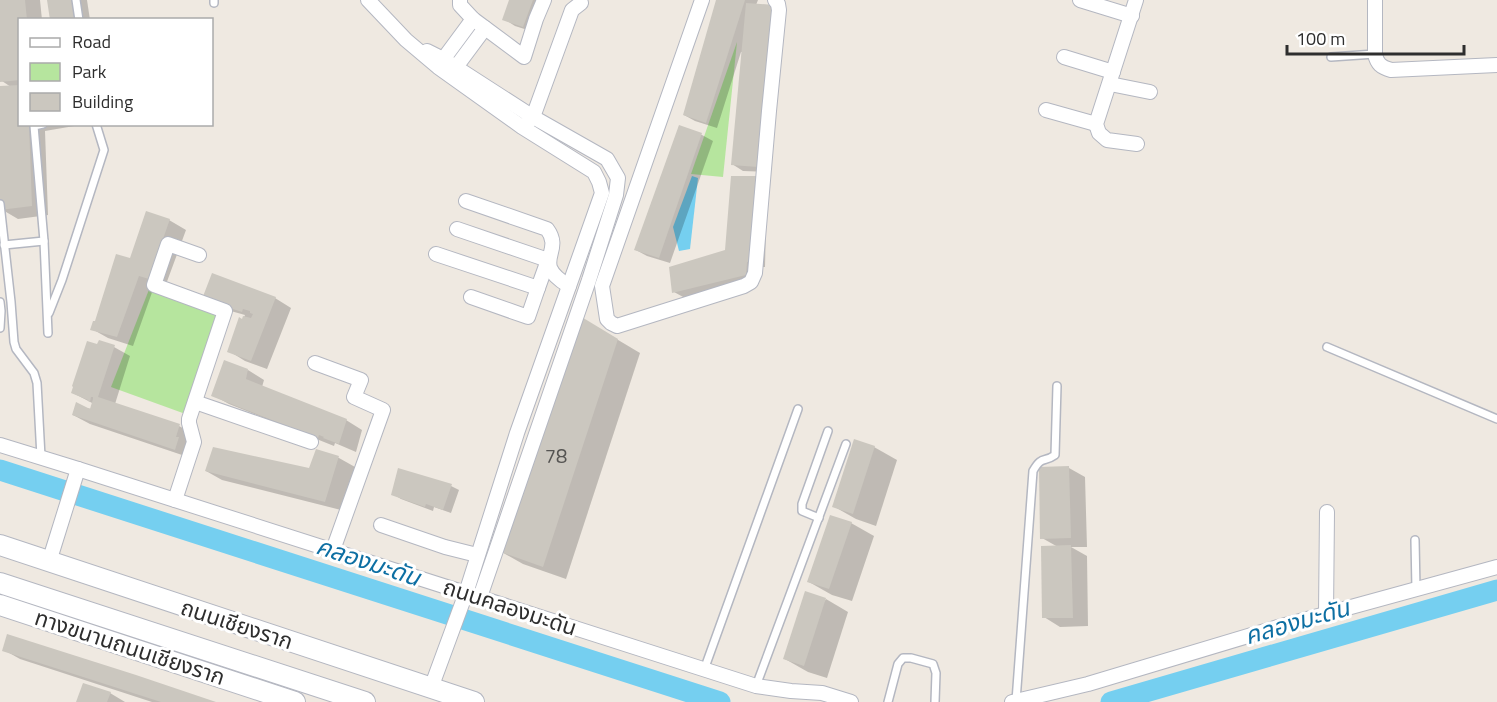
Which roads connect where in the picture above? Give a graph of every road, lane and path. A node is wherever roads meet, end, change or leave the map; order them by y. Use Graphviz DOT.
graph roads {
  1 [pos="76,0"];
  2 [pos="368,0"];
  3 [pos="460,0"];
  4 [pos="544,0"];
  5 [pos="702,0"];
  6 [pos="775,0"];
  7 [pos="1080,0"];
  8 [pos="1136,0"];
  9 [pos="1375,0"];
  10 [pos="581,3"];
  11 [pos="1131,16"];
  12 [pos="79,18"];
  13 [pos="473,19"];
  14 [pos="485,28"];
  15 [pos="1375,54"];
  16 [pos="1064,57"];
  17 [pos="1331,57"];
  18 [pos="1497,65"];
  19 [pos="446,67"];
  20 [pos="1111,78"];
  21 [pos="1150,92"];
  22 [pos="1046,110"];
  23 [pos="533,117"];
  24 [pos="1096,124"];
  25 [pos="34,126"];
  26 [pos="97,126"];
  27 [pos="522,127"];
  28 [pos="1137,144"];
  29 [pos="607,159"];
  30 [pos="594,172"];
  31 [pos="602,193"];
  32 [pos="616,195"];
  33 [pos="466,201"];
  34 [pos="0,204"];
  35 [pos="457,229"];
  36 [pos="44,241"];
  37 [pos="4,245"];
  38 [pos="436,254"];
  39 [pos="199,255"];
  40 [pos="549,260"];
  41 [pos="571,280"];
  42 [pos="589,280"];
  43 [pos="602,286"];
  44 [pos="538,288"];
  45 [pos="471,297"];
  46 [pos="0,302"];
  47 [pos="48,315"];
  48 [pos="0,328"];
  49 [pos="48,333"];
  50 [pos="1328,347"];
  51 [pos="315,363"];
  52 [pos="1057,386"];
  53 [pos="195,402"];
  54 [pos="798,409"];
  55 [pos="1497,419"];
  56 [pos="828,431"];
  57 [pos="310,442"];
  58 [pos="846,444"];
  59 [pos="0,445"];
  60 [pos="41,457"];
  61 [pos="77,472"];
  62 [pos="175,500"];
  63 [pos="1327,512"];
  64 [pos="819,518"];
  65 [pos="381,525"];
  66 [pos="1415,540"];
  67 [pos="0,546"];
  68 [pos="333,550"];
  69 [pos="477,555"];
  70 [pos="49,562"];
  71 [pos="1497,567"];
  72 [pos="0,583"];
  73 [pos="1416,589"];
  74 [pos="464,597"];
  75 [pos="480,597"];
  76 [pos="0,605"];
  77 [pos="1326,615"];
  78 [pos="704,670"];
  79 [pos="756,686"];
  80 [pos="431,688"];
  81 [pos="821,698"];
  82 [pos="1014,701"];
  83 [pos="295,702"];
  84 [pos="365,702"];
  85 [pos="474,702"];
  86 [pos="851,702"];
  87 [pos="888,702"];
  88 [pos="935,702"];
  1 -- 12 [label="lane"];
  2 -- 19 [label="street"];
  3 -- 13 [label="street"];
  4 -- 14 [label="street"];
  5 -- 43 [label="street"];
  6 -- 43 [label="street"];
  7 -- 11 [label="street"];
  8 -- 11 [label="street"];
  9 -- 15 [label="street"];
  10 -- 23 [label="street"];
  11 -- 20 [label="street"];
  13 -- 14 [label="street"];
  13 -- 19 [label="street"];
  14 -- 19 [label="street"];
  15 -- 17 [label="lane"];
  15 -- 18 [label="street"];
  16 -- 20 [label="street"];
  19 -- 23 [label="street"];
  19 -- 27 [label="street"];
  20 -- 21 [label="street"];
  20 -- 24 [label="street"];
  22 -- 24 [label="street"];
  23 -- 27 [label="street"];
  23 -- 29 [label="street"];
  24 -- 28 [label="street"];
  25 -- 36 [label="lane"];
  26 -- 47 [label="lane"];
  27 -- 30 [label="street"];
  29 -- 30 [label="street"];
  29 -- 32 [label="street"];
  30 -- 31 [label="street"];
  31 -- 32 [label="street"];
  31 -- 41 [label="street"];
  32 -- 42 [label="street"];
  33 -- 40 [label="street"];
  34 -- 37 [label="lane"];
  35 -- 40 [label="street"];
  36 -- 37 [label="lane"];
  36 -- 47 [label="lane"];
  37 -- 60 [label="lane"];
  38 -- 44 [label="street"];
  39 -- 53 [label="street"];
  40 -- 41 [label="street"];
  40 -- 44 [label="street"];
  41 -- 42 [label="street"];
  41 -- 69 [label="street"];
  42 -- 43 [label="street"];
  42 -- 75 [label="street"];
  44 -- 45 [label="street"];
  46 -- 48 [label="lane"];
  47 -- 49 [label="lane"];
  50 -- 55 [label="lane"];
  51 -- 68 [label="street"];
  52 -- 82 [label="lane"];
  53 -- 57 [label="street"];
  53 -- 62 [label="street"];
  54 -- 78 [label="lane"];
  56 -- 64 [label="lane"];
  58 -- 64 [label="lane"];
  59 -- 60 [label="street, ถนนคลองมะดัน"];
  60 -- 61 [label="street, ถนนคลองมะดัน"];
  61 -- 62 [label="street, ถนนคลองมะดัน"];
  61 -- 70 [label="street"];
  62 -- 68 [label="street, ถนนคลองมะดัน"];
  63 -- 77 [label="street"];
  64 -- 79 [label="lane"];
  65 -- 69 [label="street"];
  66 -- 73 [label="lane"];
  67 -- 70 [label="main road, ถนนเชียงราก"];
  68 -- 74 [label="street, ถนนคลองมะดัน"];
  69 -- 74 [label="street"];
  70 -- 80 [label="main road, ถนนเชียงราก"];
  71 -- 73 [label="street"];
  72 -- 84 [label="main road, ถนนเชียงราก"];
  73 -- 77 [label="street"];
  74 -- 75 [label="street, ถนนคลองมะดัน"];
  74 -- 80 [label="street"];
  75 -- 78 [label="street, ถนนคลองมะดัน"];
  76 -- 83 [label="main road, ทางขนานถนนเชียงราก"];
  77 -- 82 [label="street"];
  78 -- 79 [label="street, ถนนคลองมะดัน"];
  79 -- 81 [label="street, ถนนคลองมะดัน"];
  80 -- 85 [label="main road, ถนนเชียงราก"];
  81 -- 86 [label="street, ถนนคลองมะดัน"];
  87 -- 88 [label="lane"];
}
